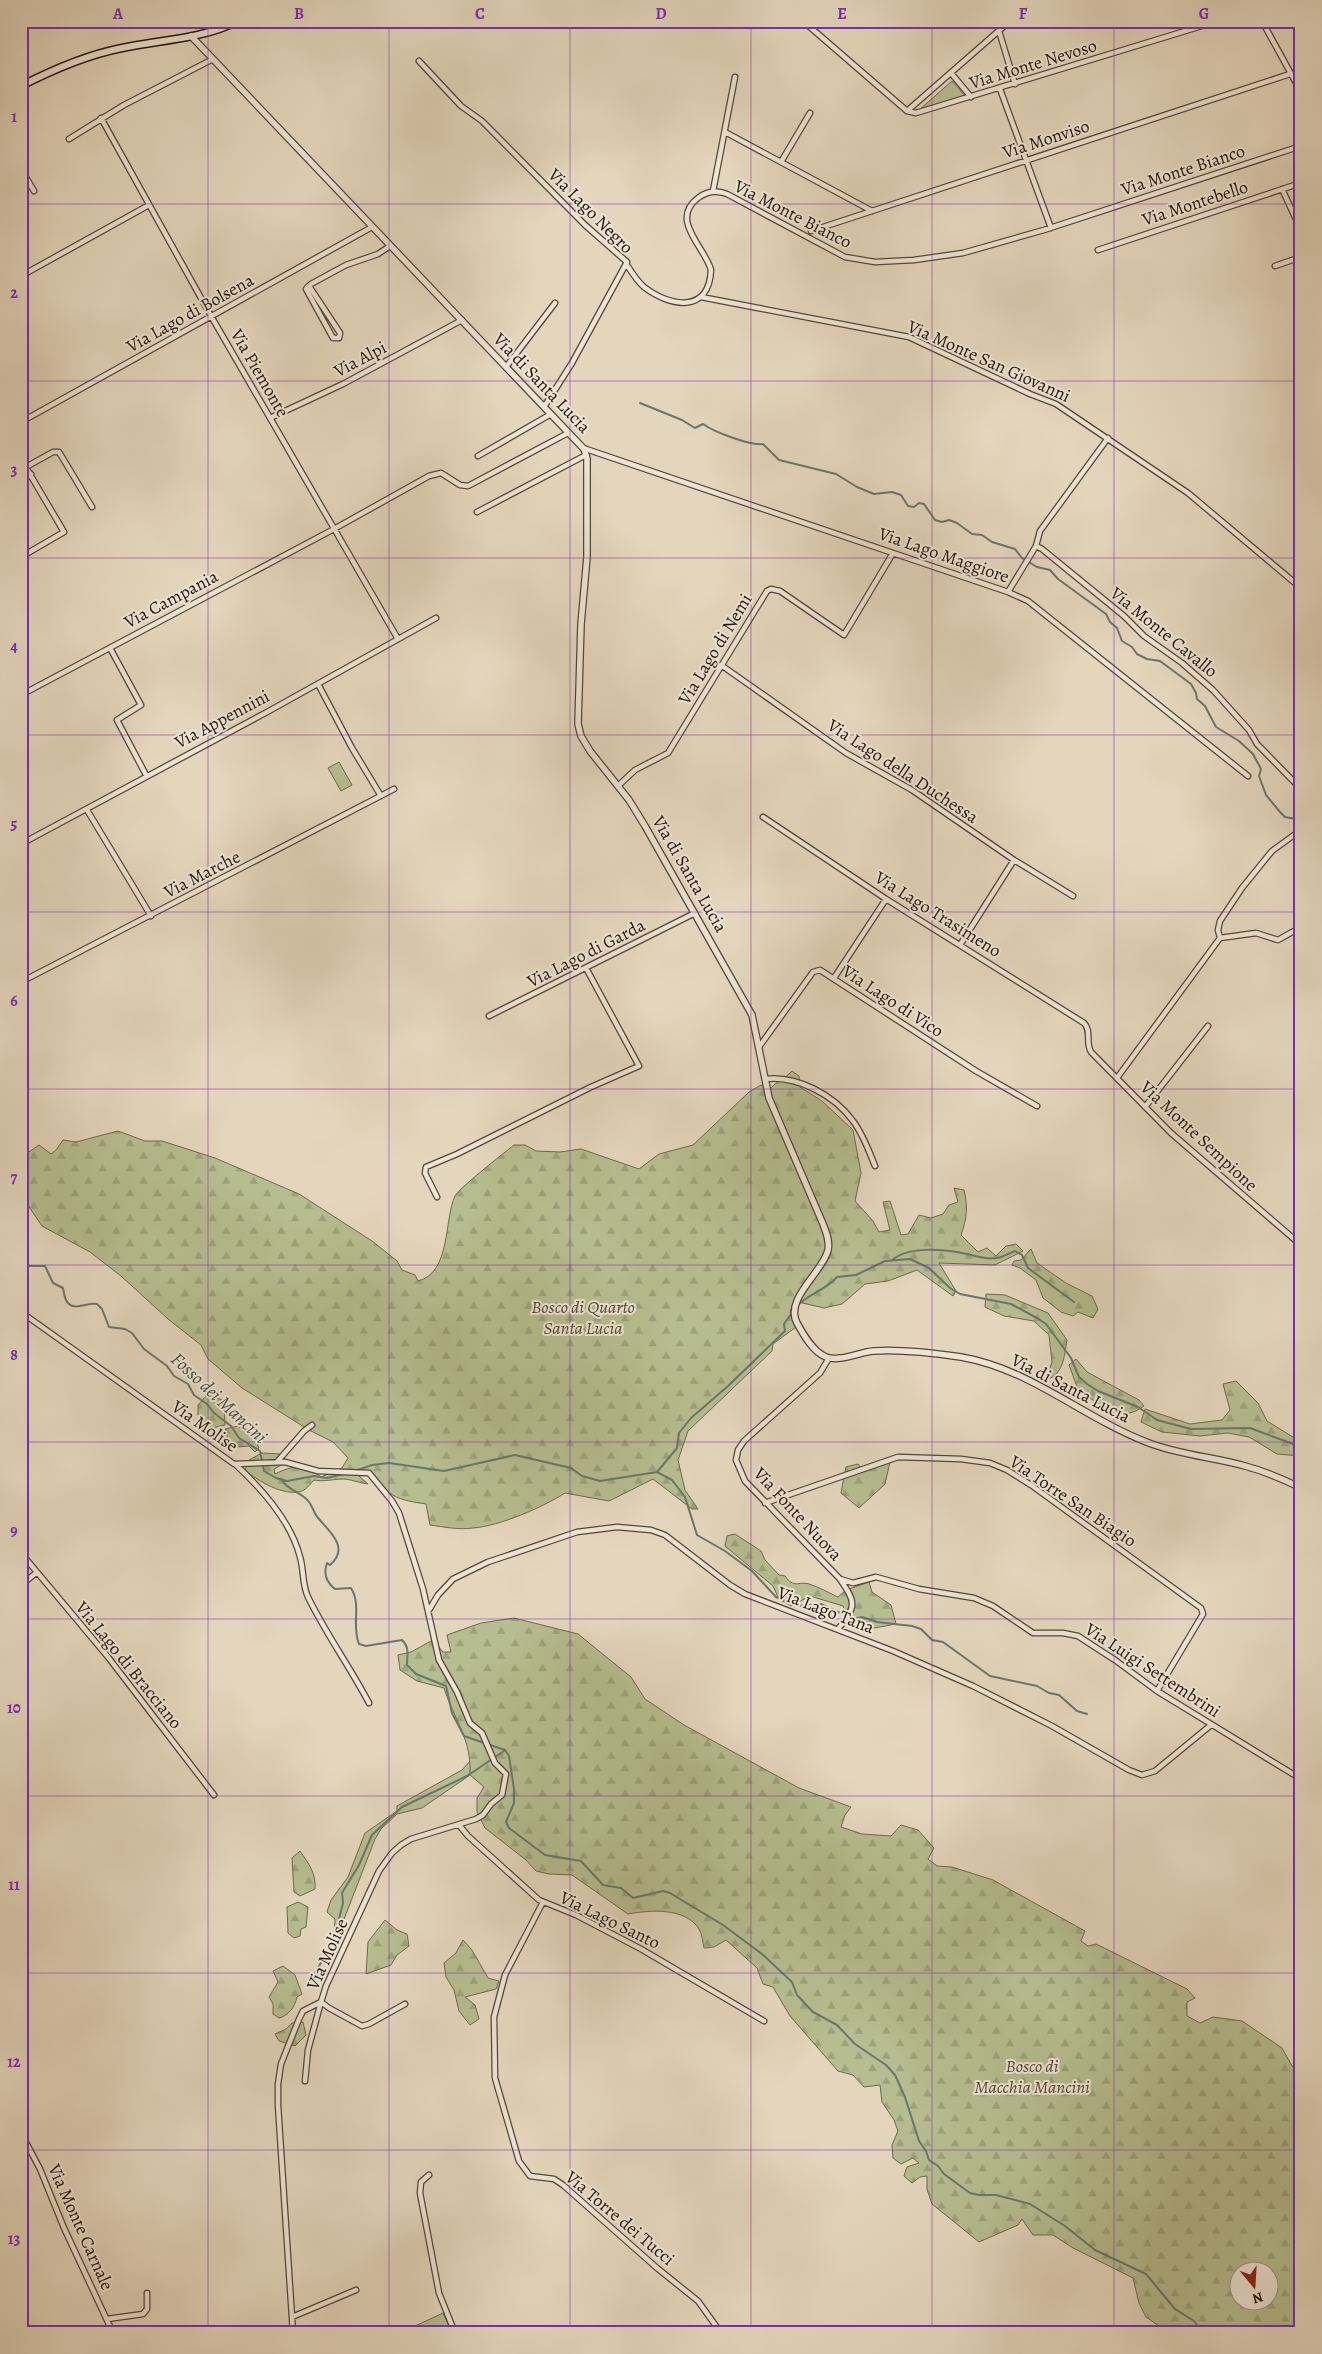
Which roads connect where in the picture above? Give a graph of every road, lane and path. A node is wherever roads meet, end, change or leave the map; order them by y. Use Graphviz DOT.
graph roads {
  1 [pos="238,21"];
  2 [pos="803,21"];
  3 [pos="1010,21"];
  4 [pos="1218,21"];
  5 [pos="1262,21"];
  6 [pos="999,31"];
  7 [pos="191,36"];
  8 [pos="213,59"];
  9 [pos="420,60"];
  10 [pos="951,73"];
  11 [pos="1290,74"];
  12 [pos="735,77"];
  13 [pos="1015,84"];
  14 [pos="21,86"];
  15 [pos="1000,89"];
  16 [pos="1301,92"];
  17 [pos="971,97"];
  18 [pos="907,111"];
  19 [pos="810,113"];
  20 [pos="101,118"];
  21 [pos="725,132"];
  22 [pos="69,138"];
  23 [pos="1301,146"];
  24 [pos="1026,160"];
  25 [pos="781,162"];
  26 [pos="21,169"];
  27 [pos="1301,184"];
  28 [pos="1282,190"];
  29 [pos="34,191"];
  30 [pos="713,191"];
  31 [pos="149,205"];
  32 [pos="872,211"];
  33 [pos="372,228"];
  34 [pos="1051,228"];
  35 [pos="1301,230"];
  36 [pos="811,231"];
  37 [pos="390,246"];
  38 [pos="1098,250"];
  39 [pos="1301,257"];
  40 [pos="627,266"];
  41 [pos="1275,266"];
  42 [pos="21,276"];
  43 [pos="309,286"];
  44 [pos="701,297"];
  45 [pos="555,304"];
  46 [pos="211,316"];
  47 [pos="462,320"];
  48 [pos="506,367"];
  49 [pos="544,407"];
  50 [pos="551,414"];
  51 [pos="270,418"];
  52 [pos="21,422"];
  53 [pos="568,433"];
  54 [pos="1108,438"];
  55 [pos="583,448"];
  56 [pos="586,455"];
  57 [pos="478,456"];
  58 [pos="21,458"];
  59 [pos="26,467"];
  60 [pos="30,474"];
  61 [pos="21,480"];
  62 [pos="92,508"];
  63 [pos="476,512"];
  64 [pos="334,529"];
  65 [pos="1036,546"];
  66 [pos="893,552"];
  67 [pos="21,557"];
  68 [pos="1301,588"];
  69 [pos="1008,592"];
  70 [pos="436,618"];
  71 [pos="398,639"];
  72 [pos="110,648"];
  73 [pos="722,665"];
  74 [pos="318,684"];
  75 [pos="21,695"];
  76 [pos="146,776"];
  77 [pos="1248,776"];
  78 [pos="618,786"];
  79 [pos="394,789"];
  80 [pos="1301,789"];
  81 [pos="381,796"];
  82 [pos="87,810"];
  83 [pos="763,816"];
  84 [pos="1294,835"];
  85 [pos="21,844"];
  86 [pos="1014,860"];
  87 [pos="1073,896"];
  88 [pos="886,899"];
  89 [pos="695,914"];
  90 [pos="151,916"];
  91 [pos="1301,930"];
  92 [pos="1220,938"];
  93 [pos="960,945"];
  94 [pos="586,968"];
  95 [pos="834,978"];
  96 [pos="21,982"];
  97 [pos="489,1016"];
  98 [pos="1208,1026"];
  99 [pos="1087,1040"];
  100 [pos="760,1048"];
  101 [pos="1117,1078"];
  102 [pos="765,1079"];
  103 [pos="1037,1106"];
  104 [pos="1145,1107"];
  105 [pos="875,1166"];
  106 [pos="436,1197"];
  107 [pos="1301,1245"];
  108 [pos="21,1312"];
  109 [pos="829,1358"];
  110 [pos="312,1425"];
  111 [pos="277,1462"];
  112 [pos="234,1464"];
  113 [pos="1301,1488"];
  114 [pos="765,1503"];
  115 [pos="21,1553"];
  116 [pos="36,1573"];
  117 [pos="840,1579"];
  118 [pos="21,1585"];
  119 [pos="429,1610"];
  120 [pos="838,1629"];
  121 [pos="1157,1691"];
  122 [pos="369,1703"];
  123 [pos="1211,1724"];
  124 [pos="1301,1779"];
  125 [pos="214,1795"];
  126 [pos="459,1825"];
  127 [pos="543,1902"];
  128 [pos="321,2002"];
  129 [pos="405,2004"];
  130 [pos="764,2020"];
  131 [pos="305,2081"];
  132 [pos="21,2133"];
  133 [pos="429,2176"];
  134 [pos="356,2290"];
  135 [pos="148,2293"];
  136 [pos="292,2317"];
  137 [pos="107,2319"];
  138 [pos="112,2333"];
  139 [pos="293,2333"];
  140 [pos="455,2333"];
  141 [pos="721,2333"];
  1 -- 7 [label="main road"];
  2 -- 18 [label="street"];
  3 -- 6 [label="street"];
  4 -- 13 [label="street, Via Monte Nevoso"];
  5 -- 11 [label="street"];
  6 -- 10 [label="street"];
  6 -- 13 [label="street"];
  7 -- 8 [label="street, Via di Santa Lucia"];
  7 -- 14 [label="main road"];
  8 -- 20 [label="street"];
  8 -- 33 [label="street, Via di Santa Lucia"];
  9 -- 40 [label="street, Via Lago Negro"];
  10 -- 17 [label="street"];
  10 -- 18 [label="street"];
  11 -- 16 [label="street"];
  11 -- 24 [label="street, Via Monviso"];
  12 -- 21 [label="street"];
  13 -- 15 [label="street, Via Monte Nevoso"];
  15 -- 17 [label="street, Via Monte Nevoso"];
  15 -- 24 [label="street"];
  17 -- 18 [label="street, Via Monte Nevoso"];
  19 -- 25 [label="street"];
  20 -- 22 [label="street"];
  20 -- 31 [label="street, Via Piemonte"];
  21 -- 25 [label="street"];
  21 -- 30 [label="street"];
  23 -- 34 [label="street, Via Monte Bianco"];
  24 -- 32 [label="street, Via Monviso"];
  24 -- 34 [label="street"];
  25 -- 32 [label="street"];
  26 -- 29 [label="street"];
  27 -- 28 [label="street, Via Montebello"];
  28 -- 35 [label="street"];
  28 -- 38 [label="street, Via Montebello"];
  30 -- 34 [label="street, Via Monte Bianco"];
  30 -- 44 [label="street, Via Monte Bianco"];
  31 -- 42 [label="street"];
  31 -- 46 [label="street, Via Piemonte"];
  32 -- 36 [label="street, Via Monviso"];
  33 -- 37 [label="street, Via di Santa Lucia"];
  33 -- 46 [label="street, Via Lago di Bolsena"];
  37 -- 43 [label="street"];
  37 -- 47 [label="street, Via di Santa Lucia"];
  39 -- 41 [label="street"];
  40 -- 44 [label="street"];
  40 -- 49 [label="street, Via Lago Negro"];
  43 -- 43 [label="street"];
  44 -- 54 [label="street, Via Monte San Giovanni"];
  45 -- 48 [label="street"];
  46 -- 51 [label="street, Via Piemonte"];
  46 -- 52 [label="street, Via Lago di Bolsena"];
  47 -- 48 [label="street, Via di Santa Lucia"];
  47 -- 51 [label="street, Via Alpi"];
  48 -- 49 [label="street, Via di Santa Lucia"];
  49 -- 50 [label="street, Via di Santa Lucia"];
  50 -- 53 [label="street, Via di Santa Lucia"];
  50 -- 57 [label="street"];
  51 -- 64 [label="street, Via Piemonte"];
  53 -- 55 [label="street, Via di Santa Lucia"];
  53 -- 64 [label="street, Via Campania"];
  54 -- 65 [label="street"];
  54 -- 68 [label="street, Via Monte San Giovanni"];
  55 -- 56 [label="street, Via di Santa Lucia"];
  55 -- 66 [label="street, Via Lago Maggiore"];
  56 -- 63 [label="street"];
  56 -- 78 [label="street, Via di Santa Lucia"];
  58 -- 59 [label="street"];
  59 -- 60 [label="street"];
  59 -- 62 [label="street"];
  60 -- 61 [label="street"];
  60 -- 67 [label="street"];
  64 -- 71 [label="street, Via Piemonte"];
  64 -- 72 [label="street, Via Campania"];
  65 -- 69 [label="street"];
  65 -- 80 [label="street, Via Monte Cavallo"];
  66 -- 69 [label="street, Via Lago Maggiore"];
  66 -- 73 [label="street, Via Lago di Nemi"];
  69 -- 77 [label="street, Via Lago Maggiore"];
  70 -- 71 [label="street, Via Appennini"];
  71 -- 74 [label="street, Via Appennini"];
  72 -- 75 [label="street, Via Campania"];
  72 -- 76 [label="street"];
  73 -- 78 [label="street, Via Lago di Nemi"];
  73 -- 86 [label="street, Via Lago della Duchessa"];
  74 -- 76 [label="street, Via Appennini"];
  74 -- 81 [label="street"];
  76 -- 82 [label="street, Via Appennini"];
  78 -- 89 [label="street, Via di Santa Lucia"];
  79 -- 81 [label="street, Via Marche"];
  81 -- 90 [label="street, Via Marche"];
  82 -- 85 [label="street, Via Appennini"];
  82 -- 90 [label="street"];
  83 -- 88 [label="street, Via Lago Trasimeno"];
  84 -- 92 [label="street"];
  86 -- 87 [label="street, Via Lago della Duchessa"];
  86 -- 93 [label="street"];
  88 -- 93 [label="street, Via Lago Trasimeno"];
  88 -- 95 [label="street"];
  89 -- 94 [label="street, Via Lago di Garda"];
  89 -- 100 [label="street, Via di Santa Lucia"];
  90 -- 96 [label="street, Via Marche"];
  91 -- 92 [label="street"];
  92 -- 101 [label="street"];
  93 -- 99 [label="street, Via Lago Trasimeno"];
  94 -- 97 [label="street, Via Lago di Garda"];
  94 -- 106 [label="street"];
  95 -- 100 [label="street, Via Lago di Vico"];
  95 -- 103 [label="street, Via Lago di Vico"];
  98 -- 104 [label="street"];
  99 -- 101 [label="street, Via Monte Sempione"];
  100 -- 102 [label="street, Via di Santa Lucia"];
  101 -- 104 [label="street, Via Monte Sempione"];
  102 -- 105 [label="street"];
  102 -- 109 [label="street, Via di Santa Lucia"];
  104 -- 107 [label="street, Via Monte Sempione"];
  108 -- 112 [label="street, Via Molise"];
  109 -- 113 [label="street, Via di Santa Lucia"];
  109 -- 114 [label="street, Via Fonte Nuova"];
  110 -- 111 [label="street"];
  111 -- 112 [label="street, Via Molise"];
  111 -- 119 [label="street, Via Molise"];
  112 -- 122 [label="street"];
  114 -- 117 [label="street, Via Fonte Nuova"];
  114 -- 121 [label="street, Via Torre San Biagio"];
  115 -- 116 [label="street, Via Lago di Bracciano"];
  116 -- 118 [label="street"];
  116 -- 125 [label="street, Via Lago di Bracciano"];
  117 -- 120 [label="street, Via Fonte Nuova"];
  117 -- 121 [label="street, Via Luigi Settembrini"];
  119 -- 120 [label="street, Via Lago Tana"];
  119 -- 126 [label="street, Via Molise"];
  120 -- 123 [label="street, Via Lago Tana"];
  121 -- 123 [label="street, Via Luigi Settembrini"];
  123 -- 124 [label="street, Via Luigi Settembrini"];
  126 -- 127 [label="street, Via Lago Santo"];
  126 -- 128 [label="street, Via Molise"];
  127 -- 130 [label="street, Via Lago Santo"];
  127 -- 141 [label="street, Via Torre dei Tucci"];
  128 -- 129 [label="street"];
  128 -- 131 [label="street"];
  128 -- 136 [label="street, Via Molise"];
  132 -- 137 [label="street, Via Monte Carnale"];
  133 -- 140 [label="street"];
  134 -- 136 [label="street"];
  135 -- 137 [label="street"];
  136 -- 139 [label="street, Via Molise"];
  137 -- 138 [label="street, Via Monte Carnale"];
}
